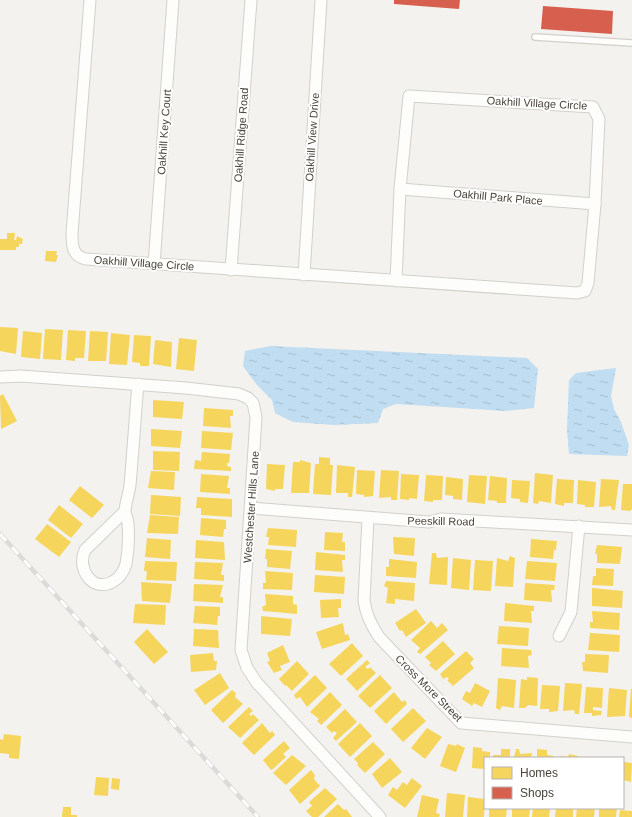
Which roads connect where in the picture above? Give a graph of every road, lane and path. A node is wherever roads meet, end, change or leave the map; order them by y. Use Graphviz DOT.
graph roads {
  1 [pos="90,0"];
  2 [pos="172,0"];
  3 [pos="251,0"];
  4 [pos="321,0"];
  5 [pos="535,37"];
  6 [pos="632,43"];
  7 [pos="400,189"];
  8 [pos="595,204"];
  9 [pos="154,265"];
  10 [pos="231,270"];
  11 [pos="304,275"];
  12 [pos="396,281"];
  13 [pos="0,376"];
  14 [pos="138,384"];
  15 [pos="251,508"];
  16 [pos="125,511"];
  17 [pos="368,518"];
  18 [pos="579,526"];
  19 [pos="632,530"];
  20 [pos="559,636"];
  21 [pos="632,737"];
  22 [pos="380,817"];
  1 -- 9 [label="street, Oakhill Village Circle"];
  2 -- 9 [label="street, Oakhill Key Court"];
  3 -- 10 [label="street, Oakhill Ridge Road"];
  4 -- 11 [label="street, Oakhill View Drive"];
  5 -- 6 [label="lane"];
  7 -- 8 [label="street, Oakhill Park Place"];
  7 -- 8 [label="street, Oakhill Village Circle"];
  7 -- 12 [label="street, Oakhill Village Circle"];
  8 -- 12 [label="street, Oakhill Village Circle"];
  9 -- 10 [label="street, Oakhill Village Circle"];
  10 -- 11 [label="street, Oakhill Village Circle"];
  11 -- 12 [label="street, Oakhill Village Circle"];
  13 -- 14 [label="street, Westchester Hills Lane"];
  14 -- 15 [label="street, Westchester Hills Lane"];
  14 -- 16 [label="street"];
  15 -- 17 [label="street, Peeskill Road"];
  15 -- 22 [label="street, Westchester Hills Lane"];
  16 -- 16 [label="street"];
  17 -- 18 [label="street, Peeskill Road"];
  17 -- 21 [label="street, Cross More Street"];
  18 -- 19 [label="street, Peeskill Road"];
  18 -- 20 [label="street"];
}
